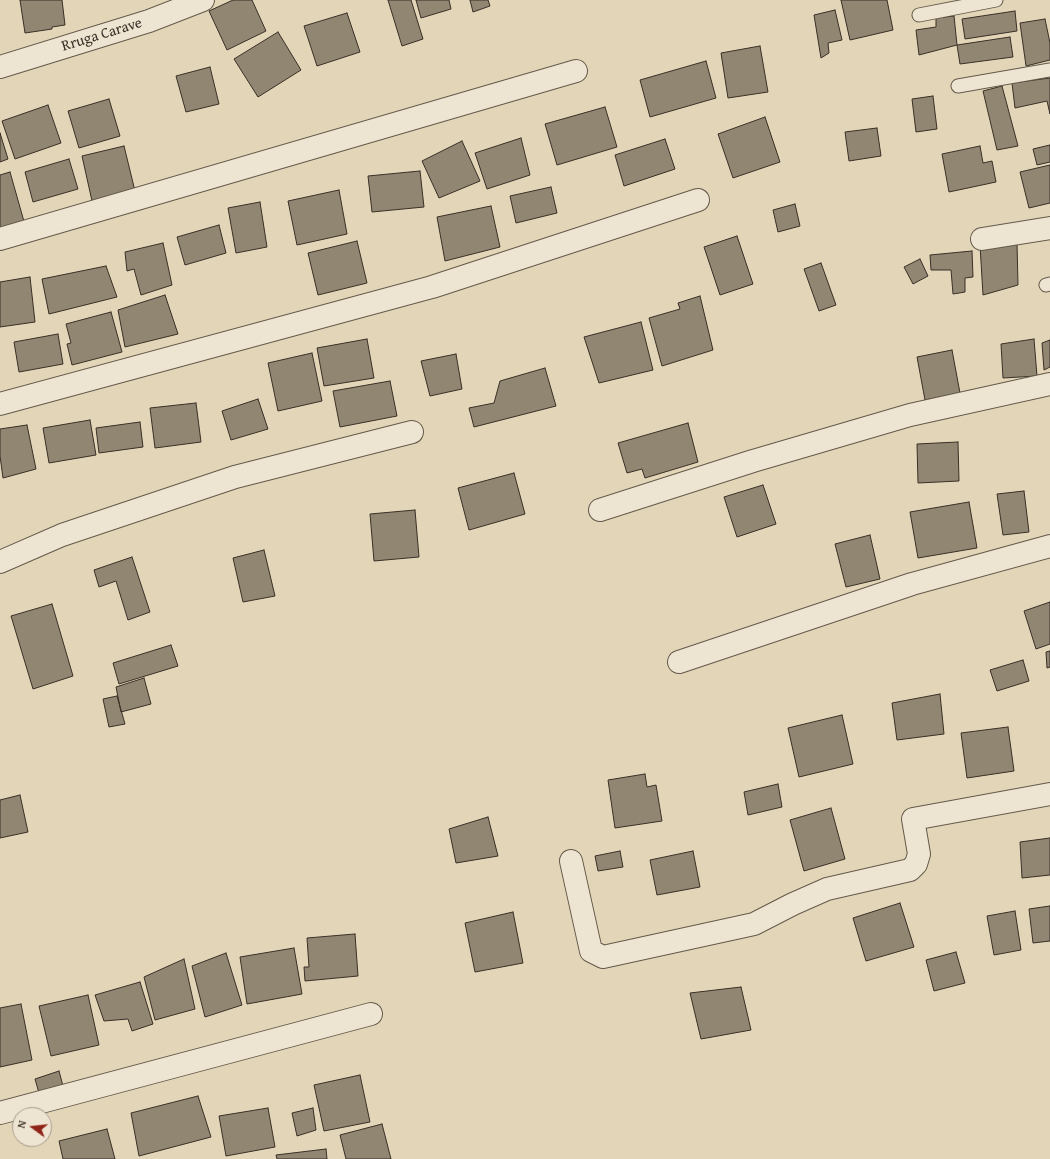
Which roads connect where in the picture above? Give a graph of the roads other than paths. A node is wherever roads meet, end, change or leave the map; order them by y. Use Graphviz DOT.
graph roads {
  1 [pos="203,0"];
  2 [pos="996,0"];
  3 [pos="919,14"];
  4 [pos="0,67"];
  5 [pos="1050,70"];
  6 [pos="576,71"];
  7 [pos="958,86"];
  8 [pos="698,200"];
  9 [pos="1050,228"];
  10 [pos="0,239"];
  11 [pos="982,239"];
  12 [pos="1050,384"];
  13 [pos="0,404"];
  14 [pos="412,432"];
  15 [pos="600,510"];
  16 [pos="1050,546"];
  17 [pos="0,562"];
  18 [pos="679,662"];
  19 [pos="1050,794"];
  20 [pos="571,861"];
  21 [pos="371,1014"];
  22 [pos="0,1113"];
  1 -- 4 [label="street, Rruga Carave"];
  2 -- 3 [label="lane"];
  5 -- 7 [label="lane"];
  6 -- 10 [label="street"];
  8 -- 13 [label="street"];
  9 -- 11 [label="street"];
  12 -- 15 [label="street"];
  14 -- 17 [label="street"];
  16 -- 18 [label="street"];
  19 -- 20 [label="street"];
  21 -- 22 [label="street"];
}
